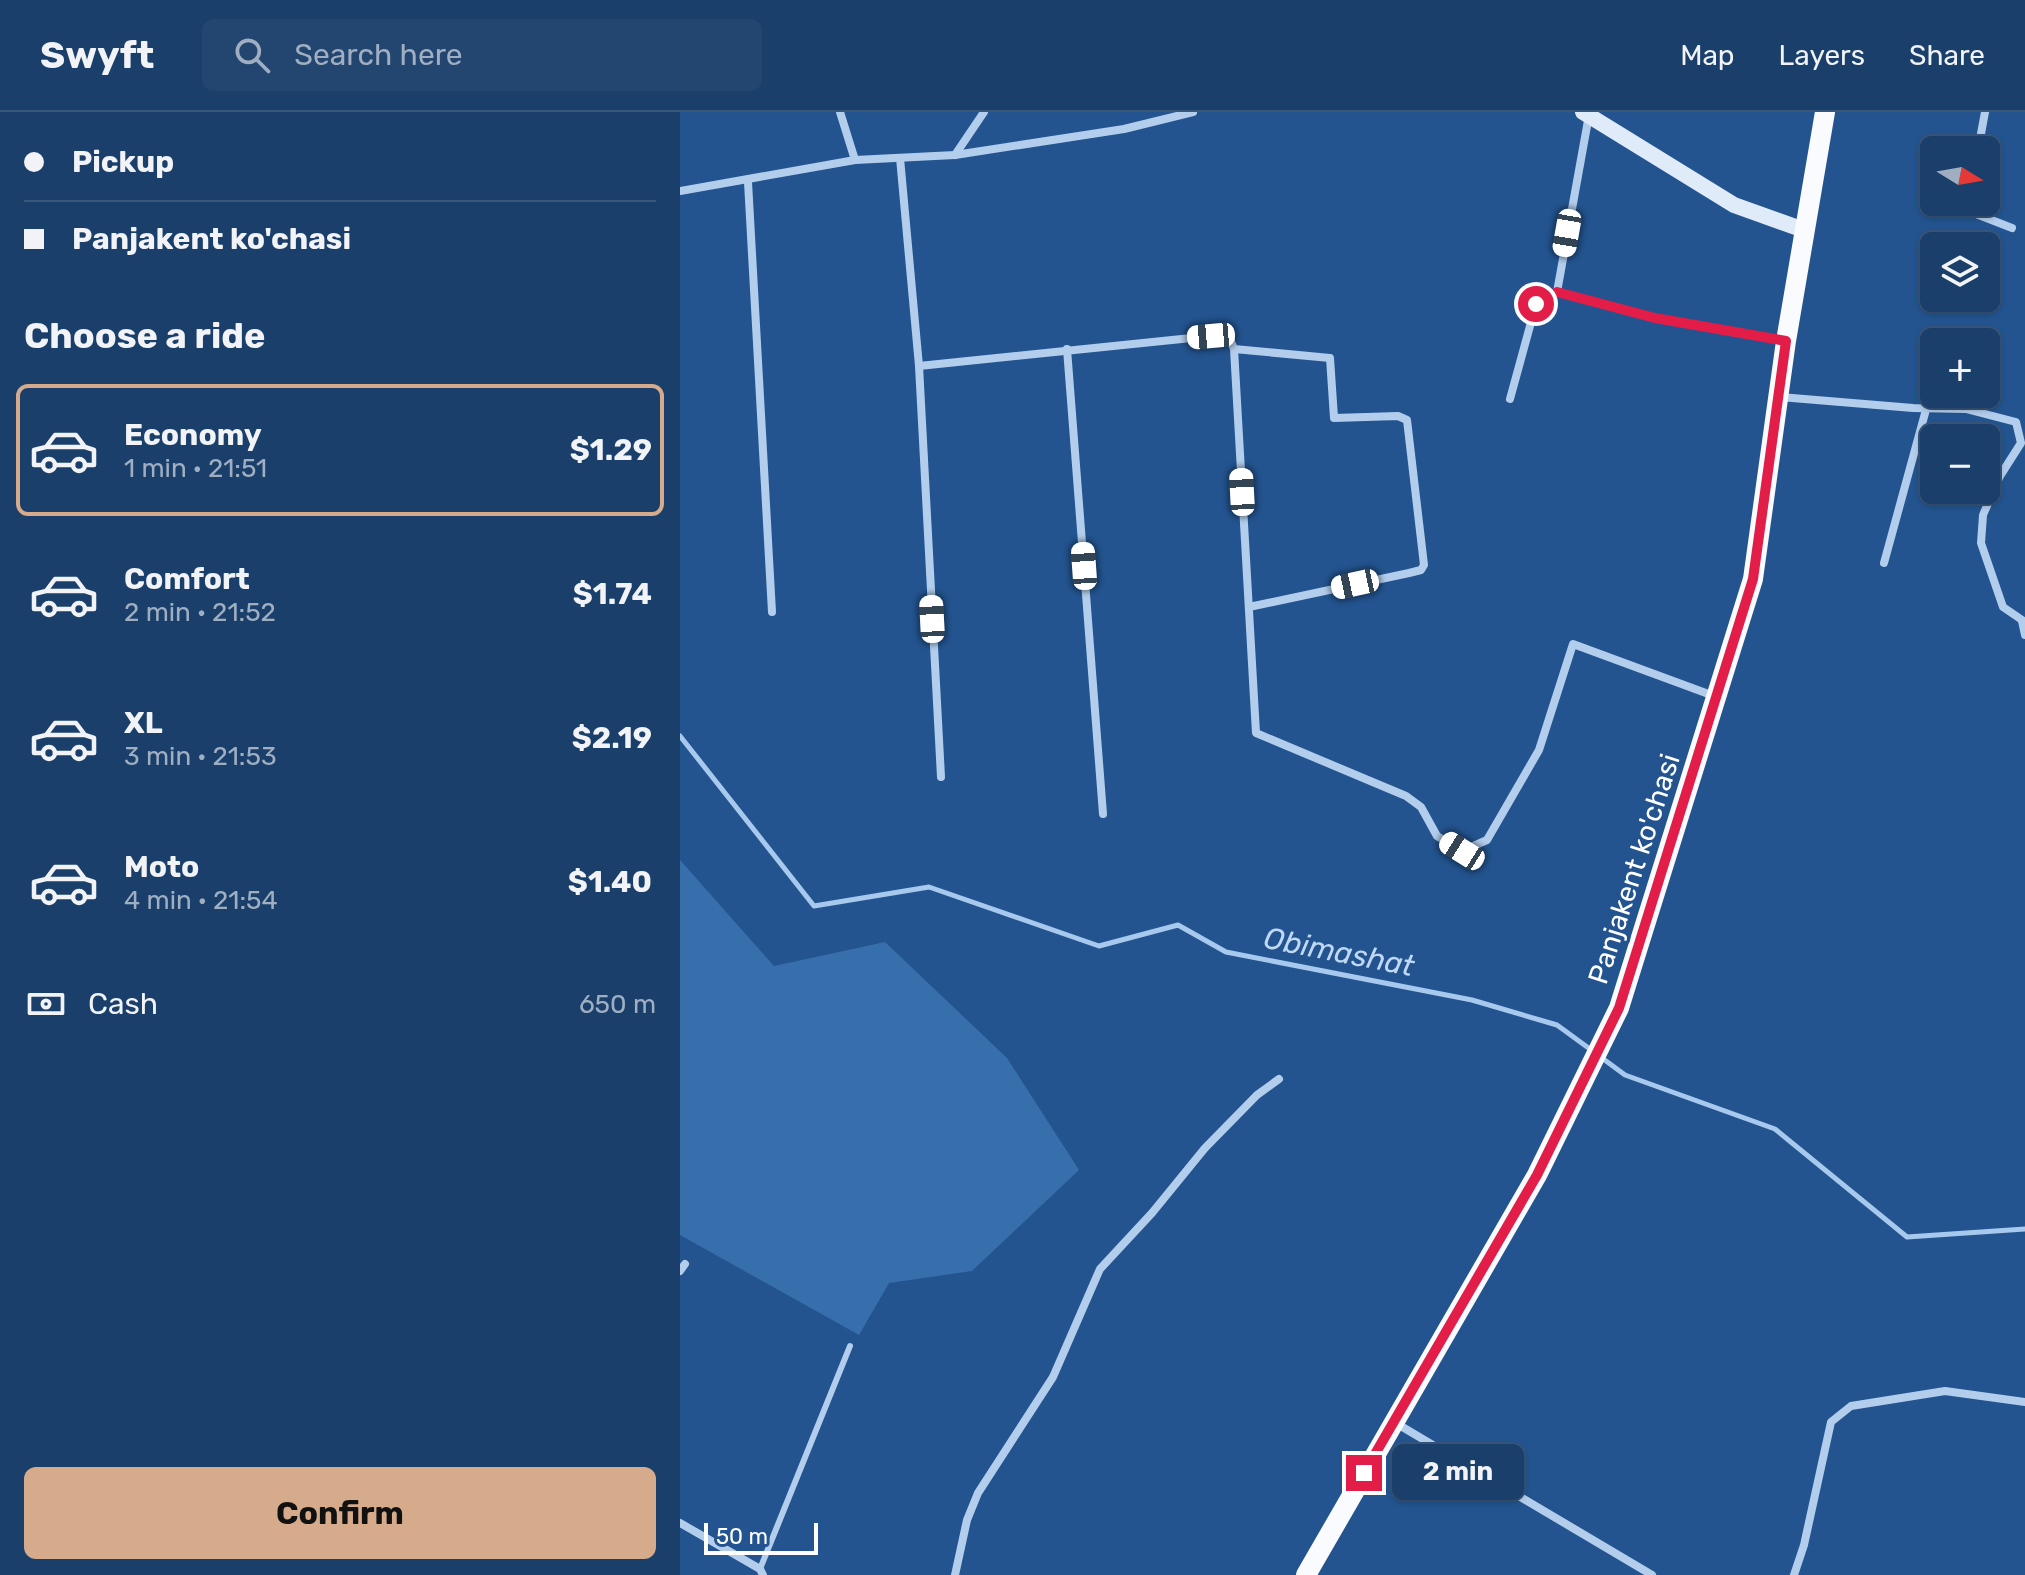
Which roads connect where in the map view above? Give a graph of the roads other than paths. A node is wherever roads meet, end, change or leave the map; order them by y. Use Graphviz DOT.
graph roads {
  1 [pos="840,112"];
  2 [pos="984,112"];
  3 [pos="1193,112"];
  4 [pos="1825,112"];
  5 [pos="1985,112"];
  6 [pos="1587,113"];
  7 [pos="1981,136"];
  8 [pos="955,155"];
  9 [pos="900,158"];
  10 [pos="855,160"];
  11 [pos="748,182"];
  12 [pos="680,191"];
  13 [pos="1981,216"];
  14 [pos="2012,228"];
  15 [pos="1804,230"];
  16 [pos="1557,292"];
  17 [pos="1786,341"];
  18 [pos="1067,349"];
  19 [pos="1234,349"];
  20 [pos="919,366"];
  21 [pos="1779,397"];
  22 [pos="1510,399"];
  23 [pos="1920,407"];
  24 [pos="1926,408"];
  25 [pos="1953,408"];
  26 [pos="2022,426"];
  27 [pos="1884,563"];
  28 [pos="1249,607"];
  29 [pos="772,612"];
  30 [pos="2023,621"];
  31 [pos="2025,635"];
  32 [pos="1718,697"];
  33 [pos="941,777"];
  34 [pos="1103,814"];
  35 [pos="1279,1079"];
  36 [pos="850,1346"];
  37 [pos="2025,1402"];
  38 [pos="1393,1422"];
  39 [pos="680,1523"];
  40 [pos="762,1572"];
  41 [pos="955,1575"];
  42 [pos="1306,1575"];
  43 [pos="1652,1575"];
  44 [pos="1794,1575"];
  1 -- 10 [label="street"];
  2 -- 8 [label="street"];
  3 -- 8 [label="street"];
  4 -- 15 [label="main road, Panjakent ko'chasi"];
  5 -- 7 [label="street"];
  6 -- 15 [label="main road"];
  6 -- 16 [label="street"];
  8 -- 9 [label="street"];
  9 -- 10 [label="street"];
  9 -- 20 [label="street"];
  10 -- 11 [label="street"];
  11 -- 12 [label="street"];
  11 -- 29 [label="street"];
  13 -- 14 [label="street"];
  15 -- 17 [label="main road, Panjakent ko'chasi"];
  16 -- 17 [label="street"];
  16 -- 22 [label="street"];
  17 -- 21 [label="main road, Panjakent ko'chasi"];
  18 -- 19 [label="street"];
  18 -- 20 [label="street"];
  18 -- 34 [label="street"];
  19 -- 28 [label="street"];
  19 -- 28 [label="street"];
  20 -- 33 [label="street"];
  21 -- 23 [label="street"];
  21 -- 32 [label="main road, Panjakent ko'chasi"];
  24 -- 27 [label="street"];
  25 -- 26 [label="street"];
  26 -- 30 [label="street"];
  28 -- 32 [label="street"];
  30 -- 31 [label="street"];
  32 -- 38 [label="main road, Panjakent ko'chasi"];
  35 -- 41 [label="street"];
  36 -- 40 [label="lane"];
  37 -- 44 [label="street"];
  38 -- 42 [label="main road, Panjakent ko'chasi"];
  38 -- 43 [label="street"];
  39 -- 40 [label="street"];
}
